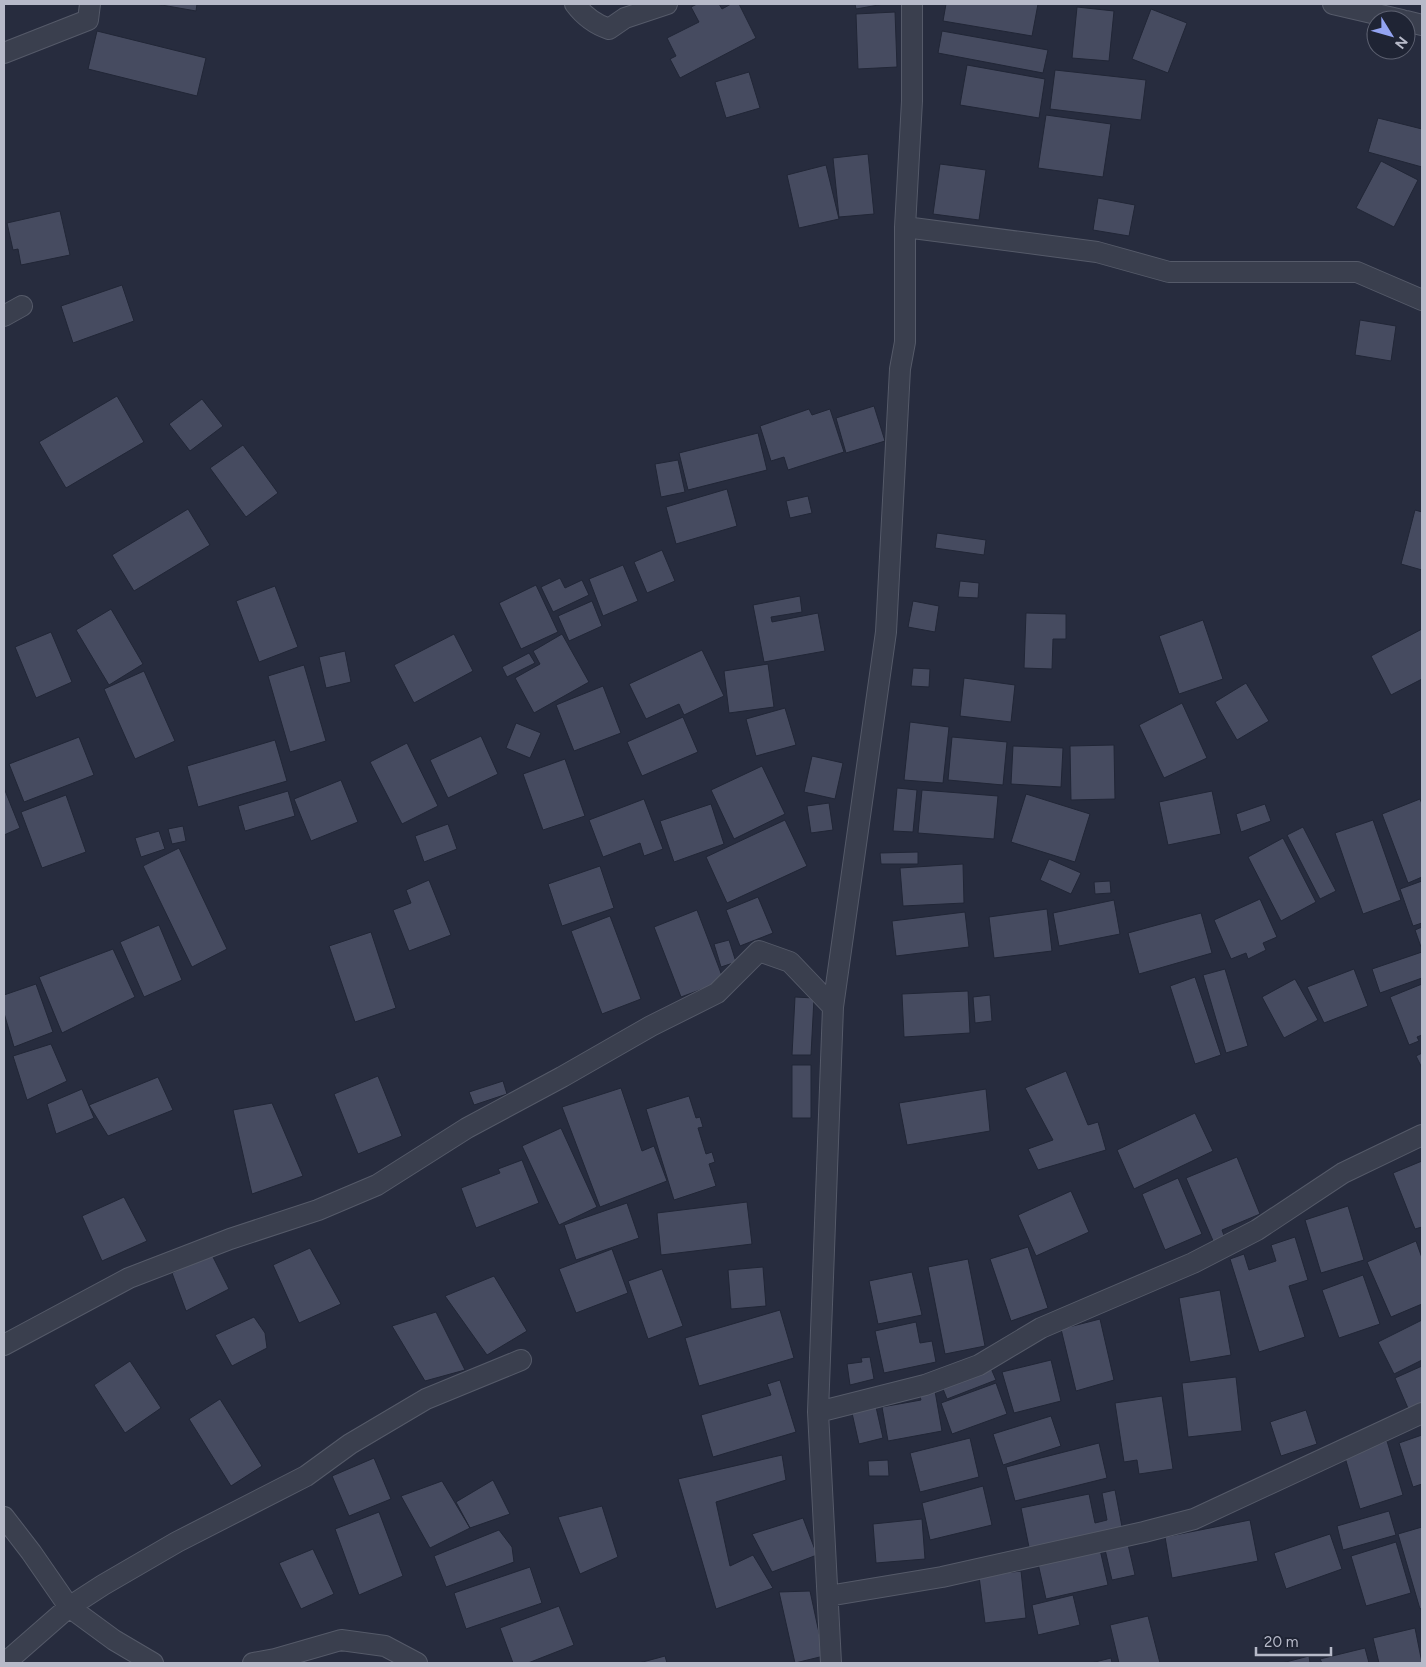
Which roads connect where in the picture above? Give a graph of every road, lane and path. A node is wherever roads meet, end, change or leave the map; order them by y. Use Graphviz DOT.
graph roads {
  1 [pos="90,4"];
  2 [pos="575,4"];
  3 [pos="667,4"];
  4 [pos="912,4"];
  5 [pos="1333,4"];
  6 [pos="1366,12"];
  7 [pos="4,53"];
  8 [pos="905,227"];
  9 [pos="1422,300"];
  10 [pos="22,306"];
  11 [pos="4,316"];
  12 [pos="833,1007"];
  13 [pos="1422,1135"];
  14 [pos="4,1345"];
  15 [pos="520,1360"];
  16 [pos="818,1412"];
  17 [pos="1422,1413"];
  18 [pos="4,1517"];
  19 [pos="828,1596"];
  20 [pos="69,1607"];
  21 [pos="276,1661"];
  22 [pos="5,1663"];
  23 [pos="153,1663"];
  24 [pos="253,1663"];
  25 [pos="417,1663"];
  26 [pos="831,1663"];
  1 -- 7 [label="street"];
  2 -- 3 [label="street"];
  4 -- 8 [label="street"];
  5 -- 6 [label="street"];
  8 -- 9 [label="street"];
  8 -- 12 [label="street"];
  10 -- 11 [label="street"];
  12 -- 14 [label="street"];
  12 -- 16 [label="street"];
  13 -- 16 [label="street"];
  15 -- 20 [label="street"];
  16 -- 19 [label="street"];
  17 -- 19 [label="street"];
  18 -- 20 [label="street"];
  19 -- 26 [label="street"];
  20 -- 22 [label="street"];
  20 -- 23 [label="street"];
  21 -- 24 [label="street"];
  21 -- 25 [label="street"];
}
